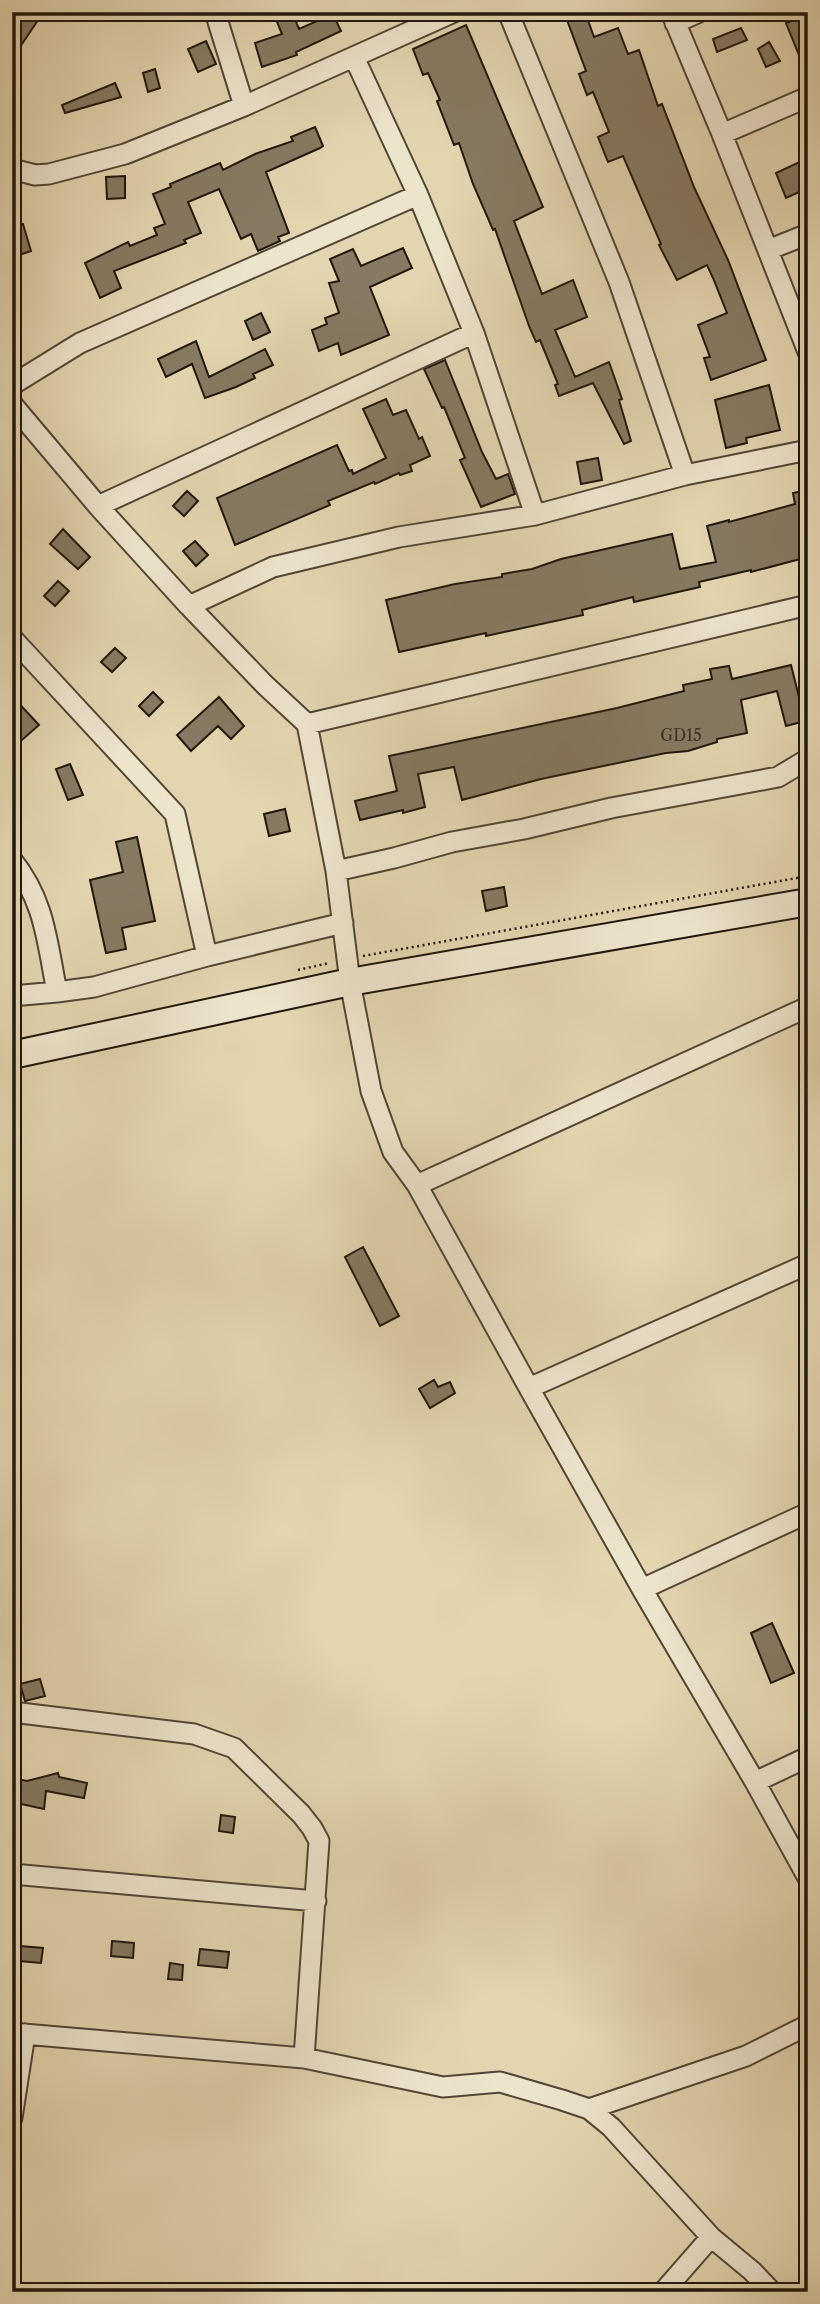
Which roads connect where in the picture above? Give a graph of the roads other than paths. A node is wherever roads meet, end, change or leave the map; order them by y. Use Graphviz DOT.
graph roads {
  1 [pos="215,12"];
  2 [pos="454,12"];
  3 [pos="508,12"];
  4 [pos="699,12"];
  5 [pos="673,18"];
  6 [pos="354,57"];
  7 [pos="808,97"];
  8 [pos="244,106"];
  9 [pos="722,134"];
  10 [pos="12,169"];
  11 [pos="418,195"];
  12 [pos="808,234"];
  13 [pos="768,250"];
  14 [pos="474,333"];
  15 [pos="808,352"];
  16 [pos="12,384"];
  17 [pos="12,404"];
  18 [pos="808,450"];
  19 [pos="685,475"];
  20 [pos="98,506"];
  21 [pos="535,515"];
  22 [pos="808,605"];
  23 [pos="189,606"];
  24 [pos="12,638"];
  25 [pos="307,724"];
  26 [pos="808,759"];
  27 [pos="12,860"];
  28 [pos="336,871"];
  29 [pos="808,902"];
  30 [pos="343,923"];
  31 [pos="207,956"];
  32 [pos="350,982"];
  33 [pos="57,992"];
  34 [pos="12,996"];
  35 [pos="808,1007"];
  36 [pos="12,1055"];
  37 [pos="417,1185"];
  38 [pos="808,1264"];
  39 [pos="528,1388"];
  40 [pos="808,1513"];
  41 [pos="642,1589"];
  42 [pos="12,1712"];
  43 [pos="808,1757"];
  44 [pos="755,1782"];
  45 [pos="12,1874"];
  46 [pos="808,1878"];
  47 [pos="316,1901"];
  48 [pos="808,2025"];
  49 [pos="19,2033"];
  50 [pos="303,2058"];
  51 [pos="589,2109"];
  52 [pos="12,2118"];
  53 [pos="711,2236"];
  54 [pos="663,2292"];
  55 [pos="772,2292"];
  1 -- 8 [label="street"];
  2 -- 6 [label="street"];
  3 -- 19 [label="street"];
  4 -- 5 [label="street"];
  5 -- 9 [label="street"];
  6 -- 8 [label="street"];
  6 -- 11 [label="street"];
  7 -- 9 [label="street"];
  8 -- 10 [label="street"];
  9 -- 13 [label="street"];
  11 -- 14 [label="street"];
  11 -- 16 [label="street"];
  12 -- 13 [label="street"];
  13 -- 15 [label="street"];
  14 -- 20 [label="street"];
  14 -- 21 [label="street"];
  17 -- 20 [label="street"];
  18 -- 19 [label="street"];
  19 -- 21 [label="street"];
  20 -- 23 [label="street"];
  21 -- 23 [label="street"];
  22 -- 25 [label="street"];
  23 -- 25 [label="street"];
  24 -- 31 [label="street"];
  25 -- 28 [label="street"];
  26 -- 28 [label="street"];
  27 -- 33 [label="street"];
  28 -- 30 [label="street"];
  29 -- 32 [label="street"];
  30 -- 31 [label="street"];
  30 -- 32 [label="street"];
  31 -- 33 [label="street"];
  32 -- 36 [label="street"];
  32 -- 37 [label="street"];
  33 -- 34 [label="street"];
  35 -- 37 [label="street"];
  37 -- 39 [label="street"];
  38 -- 39 [label="street"];
  39 -- 41 [label="street"];
  40 -- 41 [label="street"];
  41 -- 44 [label="street"];
  42 -- 47 [label="street"];
  43 -- 44 [label="street"];
  44 -- 46 [label="street"];
  45 -- 47 [label="street"];
  47 -- 50 [label="street"];
  48 -- 51 [label="street"];
  49 -- 50 [label="street"];
  49 -- 52 [label="street"];
  50 -- 51 [label="street"];
  51 -- 53 [label="street"];
  53 -- 54 [label="street"];
  53 -- 55 [label="street"];
}
